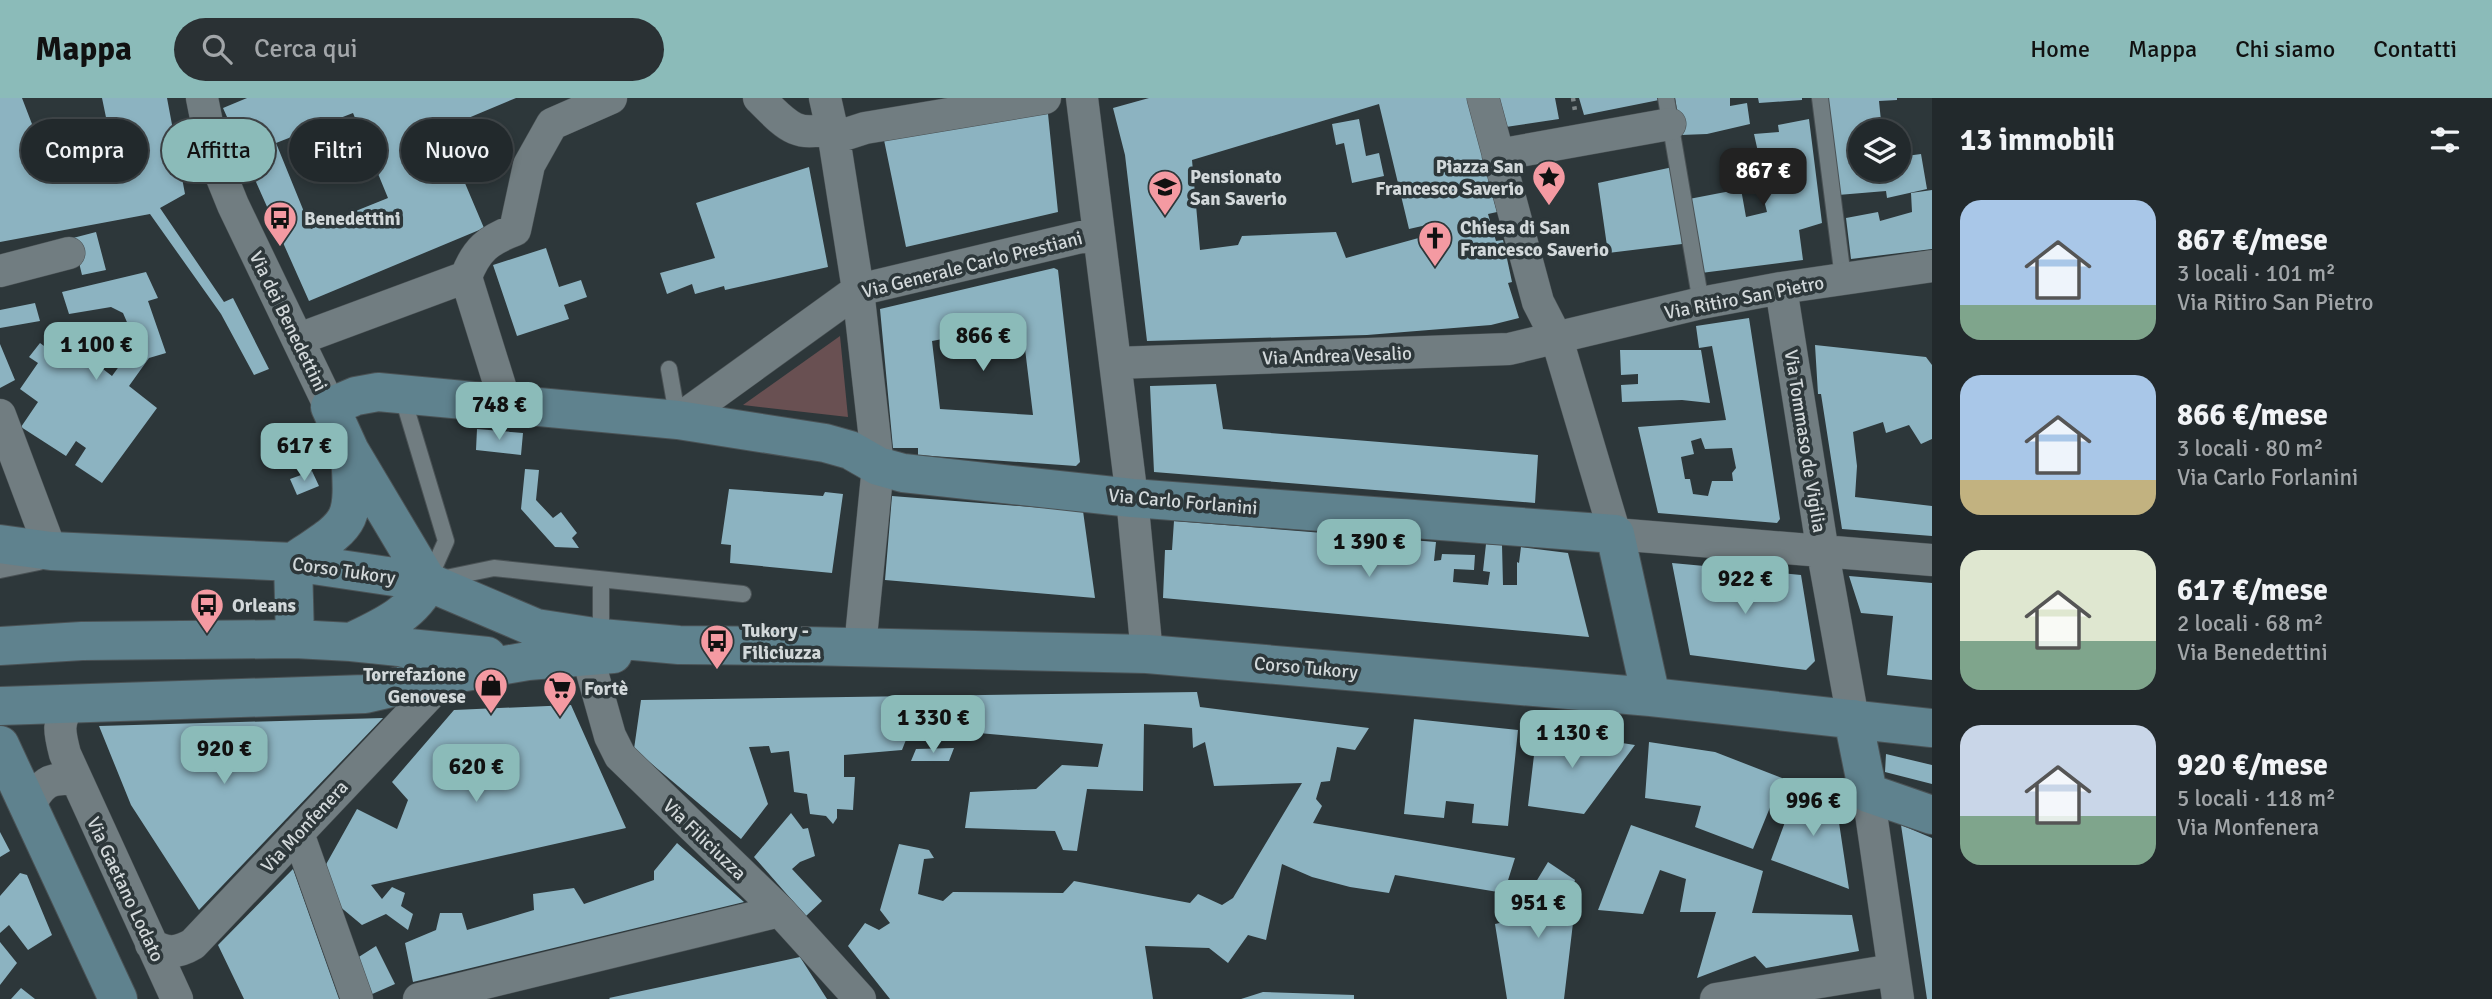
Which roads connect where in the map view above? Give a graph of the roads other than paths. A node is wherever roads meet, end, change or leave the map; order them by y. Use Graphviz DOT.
graph roads {
  1 [pos="202,98"];
  2 [pos="611,98"];
  3 [pos="759,98"];
  4 [pos="1045,98"];
  5 [pos="1082,98"];
  6 [pos="1483,98"];
  7 [pos="1820,98"];
  8 [pos="927,108"];
  9 [pos="1668,111"];
  10 [pos="830,121"];
  11 [pos="1498,155"];
  12 [pos="1098,233"];
  13 [pos="69,253"];
  14 [pos="1932,266"];
  15 [pos="0,271"];
  16 [pos="466,278"];
  17 [pos="1843,278"];
  18 [pos="1781,288"];
  19 [pos="858,290"];
  20 [pos="1701,303"];
  21 [pos="299,339"];
  22 [pos="1557,339"];
  23 [pos="1115,363"];
  24 [pos="669,369"];
  25 [pos="402,395"];
  26 [pos="506,405"];
  27 [pos="330,407"];
  28 [pos="0,415"];
  29 [pos="678,420"];
  30 [pos="350,451"];
  31 [pos="878,466"];
  32 [pos="1132,498"];
  33 [pos="1615,534"];
  34 [pos="0,544"];
  35 [pos="69,552"];
  36 [pos="1824,553"];
  37 [pos="1932,560"];
  38 [pos="293,562"];
  39 [pos="0,570"];
  40 [pos="601,580"];
  41 [pos="428,582"];
  42 [pos="743,594"];
  43 [pos="295,639"];
  44 [pos="351,642"];
  45 [pos="0,646"];
  46 [pos="860,647"];
  47 [pos="594,648"];
  48 [pos="1147,654"];
  49 [pos="528,661"];
  50 [pos="448,675"];
  51 [pos="1651,696"];
  52 [pos="71,703"];
  53 [pos="0,706"];
  54 [pos="1853,719"];
  55 [pos="1932,728"];
  56 [pos="0,745"];
  57 [pos="76,780"];
  58 [pos="1868,793"];
  59 [pos="29,806"];
  60 [pos="1932,816"];
  61 [pos="298,832"];
  62 [pos="780,911"];
  63 [pos="151,944"];
  64 [pos="1896,985"];
  65 [pos="118,999"];
  66 [pos="177,999"];
  67 [pos="357,999"];
  68 [pos="419,999"];
  69 [pos="860,999"];
  70 [pos="1716,999"];
  1 -- 21 [label="street, Via dei Benedettini"];
  2 -- 16 [label="street"];
  3 -- 10 [label="street"];
  4 -- 8 [label="street"];
  5 -- 12 [label="street"];
  6 -- 11 [label="street"];
  7 -- 17 [label="lane"];
  8 -- 10 [label="street"];
  9 -- 11 [label="street"];
  9 -- 20 [label="lane"];
  10 -- 19 [label="street"];
  11 -- 22 [label="street"];
  12 -- 19 [label="street, Via Generale Carlo Prestiani"];
  12 -- 23 [label="street"];
  13 -- 15 [label="street"];
  14 -- 17 [label="street, Via Ritiro San Pietro"];
  16 -- 21 [label="street"];
  16 -- 26 [label="street"];
  17 -- 18 [label="street, Via Ritiro San Pietro"];
  18 -- 20 [label="street, Via Ritiro San Pietro"];
  18 -- 36 [label="street, Via Tommaso de Vigilia"];
  19 -- 29 [label="street, Via Generale Carlo Prestiani"];
  19 -- 31 [label="street"];
  20 -- 22 [label="street, Via Ritiro San Pietro"];
  21 -- 27 [label="street, Via dei Benedettini"];
  22 -- 23 [label="street, Via Andrea Vesalio"];
  22 -- 33 [label="street"];
  23 -- 32 [label="street"];
  24 -- 29 [label="lane"];
  25 -- 26 [label="street, Via Carlo Forlanini"];
  25 -- 27 [label="street, Via Carlo Forlanini"];
  25 -- 41 [label="lane"];
  26 -- 29 [label="street, Via Carlo Forlanini"];
  27 -- 30 [label="street, Via dei Benedettini"];
  28 -- 35 [label="street"];
  29 -- 31 [label="street, Via Carlo Forlanini"];
  30 -- 38 [label="street"];
  30 -- 41 [label="street, Via dei Benedettini"];
  31 -- 32 [label="street, Via Carlo Forlanini"];
  31 -- 46 [label="street"];
  32 -- 33 [label="street, Via Carlo Forlanini"];
  32 -- 48 [label="street"];
  33 -- 36 [label="street"];
  33 -- 51 [label="street"];
  34 -- 35 [label="street, Corso Tukory"];
  35 -- 38 [label="street, Corso Tukory"];
  35 -- 39 [label="lane"];
  36 -- 37 [label="street"];
  36 -- 54 [label="street, Via Tommaso de Vigilia"];
  38 -- 41 [label="street, Corso Tukory"];
  38 -- 43 [label="street"];
  40 -- 41 [label="lane"];
  40 -- 42 [label="lane"];
  40 -- 47 [label="lane"];
  41 -- 44 [label="street"];
  41 -- 47 [label="street, Corso Tukory"];
  43 -- 44 [label="street, Corso Tukory"];
  43 -- 45 [label="street, Corso Tukory"];
  44 -- 49 [label="street, Corso Tukory"];
  46 -- 47 [label="street, Corso Tukory"];
  46 -- 48 [label="street, Corso Tukory"];
  47 -- 49 [label="street, Corso Tukory"];
  47 -- 62 [label="street, Via Filiciuzza"];
  48 -- 51 [label="street, Corso Tukory"];
  49 -- 50 [label="street, Corso Tukory"];
  50 -- 52 [label="street, Corso Tukory"];
  50 -- 61 [label="street, Via Monfenera"];
  51 -- 54 [label="street, Corso Tukory"];
  52 -- 53 [label="street, Corso Tukory"];
  52 -- 57 [label="street, Via Gaetano Lodato"];
  54 -- 55 [label="street, Corso Tukory"];
  54 -- 58 [label="street"];
  56 -- 59 [label="street"];
  57 -- 59 [label="street"];
  57 -- 63 [label="street, Via Gaetano Lodato"];
  58 -- 60 [label="street"];
  58 -- 64 [label="street"];
  59 -- 65 [label="street"];
  61 -- 63 [label="street, Via Monfenera"];
  61 -- 67 [label="street"];
  62 -- 68 [label="street"];
  62 -- 69 [label="street, Via Filiciuzza"];
  63 -- 66 [label="street, Via Gaetano Lodato"];
  64 -- 70 [label="street"];
}
